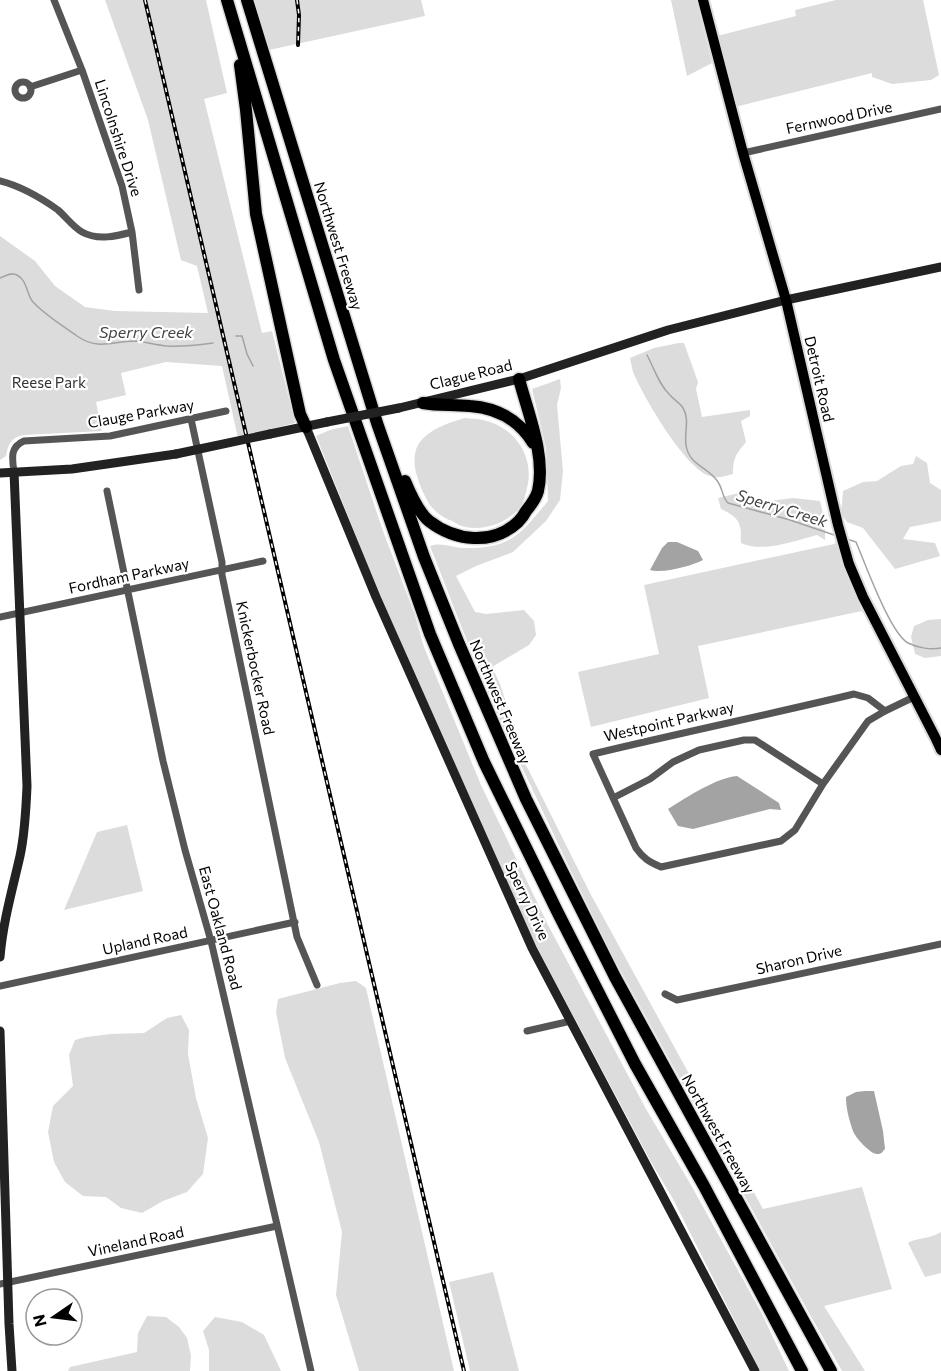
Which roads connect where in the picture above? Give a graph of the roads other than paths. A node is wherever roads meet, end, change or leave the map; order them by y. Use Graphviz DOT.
graph roads {
  1 [pos="54,0"];
  2 [pos="227,0"];
  3 [pos="247,0"];
  4 [pos="703,0"];
  5 [pos="233,20"];
  6 [pos="81,70"];
  7 [pos="30,87"];
  8 [pos="941,110"];
  9 [pos="743,153"];
  10 [pos="0,181"];
  11 [pos="132,232"];
  12 [pos="941,267"];
  13 [pos="139,290"];
  14 [pos="786,300"];
  15 [pos="519,379"];
  16 [pos="423,403"];
  17 [pos="226,411"];
  18 [pos="191,419"];
  19 [pos="306,427"];
  20 [pos="380,429"];
  21 [pos="539,452"];
  22 [pos="14,472"];
  23 [pos="0,473"];
  24 [pos="107,491"];
  25 [pos="263,561"];
  26 [pos="222,569"];
  27 [pos="128,590"];
  28 [pos="20,613"];
  29 [pos="0,617"];
  30 [pos="914,697"];
  31 [pos="885,711"];
  32 [pos="941,750"];
  33 [pos="823,784"];
  34 [pos="613,798"];
  35 [pos="295,922"];
  36 [pos="211,941"];
  37 [pos="941,944"];
  38 [pos="0,957"];
  39 [pos="317,985"];
  40 [pos="0,986"];
  41 [pos="665,994"];
  42 [pos="571,1021"];
  43 [pos="0,1031"];
  44 [pos="527,1031"];
  45 [pos="277,1226"];
  46 [pos="4,1283"];
  47 [pos="12,1371"];
  48 [pos="311,1371"];
  49 [pos="755,1371"];
  50 [pos="802,1371"];
  51 [pos="831,1371"];
  1 -- 6 [label="street, Lincolnshire Drive"];
  2 -- 5 [label="highway"];
  3 -- 20 [label="highway, Northwest Freeway"];
  4 -- 9 [label="main road, Detroit Road"];
  5 -- 19 [label="highway"];
  5 -- 50 [label="highway"];
  6 -- 7 [label="street"];
  6 -- 11 [label="street, Lincolnshire Drive"];
  8 -- 9 [label="street, Fernwood Drive"];
  9 -- 14 [label="main road, Detroit Road"];
  10 -- 11 [label="street"];
  11 -- 13 [label="street, Lincolnshire Drive"];
  12 -- 14 [label="street, Clague Road"];
  14 -- 15 [label="street, Clague Road"];
  14 -- 30 [label="main road, Detroit Road"];
  15 -- 16 [label="street, Clague Road"];
  15 -- 21 [label="highway"];
  16 -- 19 [label="street, Clague Road, bridge"];
  16 -- 21 [label="highway"];
  17 -- 18 [label="street, Clauge Parkway"];
  18 -- 22 [label="street, Clauge Parkway"];
  18 -- 26 [label="street, Knickerbocker Road"];
  19 -- 22 [label="street, Clague Road, bridge"];
  19 -- 42 [label="street, Sperry Drive"];
  20 -- 21 [label="highway"];
  20 -- 51 [label="highway, Northwest Freeway"];
  22 -- 23 [label="street, Clague Road"];
  22 -- 28 [label="street"];
  24 -- 27 [label="street, East Oakland Road"];
  25 -- 26 [label="street, Fordham Parkway"];
  26 -- 27 [label="street, Fordham Parkway"];
  26 -- 35 [label="street, Knickerbocker Road"];
  27 -- 28 [label="street, Fordham Parkway"];
  27 -- 36 [label="street, East Oakland Road"];
  28 -- 29 [label="street, Fordham Parkway"];
  28 -- 38 [label="street"];
  30 -- 31 [label="street, Westpoint Parkway"];
  30 -- 32 [label="main road, Detroit Road"];
  31 -- 33 [label="street, Westpoint Parkway"];
  31 -- 34 [label="street, Westpoint Parkway"];
  33 -- 34 [label="street"];
  33 -- 34 [label="street, Westpoint Parkway"];
  35 -- 36 [label="street, Upland Road"];
  35 -- 39 [label="street, Knickerbocker Road"];
  36 -- 40 [label="street, Upland Road"];
  36 -- 45 [label="street, East Oakland Road"];
  37 -- 41 [label="street, Sharon Drive"];
  42 -- 44 [label="street"];
  42 -- 49 [label="street, Sperry Drive"];
  43 -- 46 [label="street"];
  45 -- 46 [label="street, Vineland Road"];
  45 -- 48 [label="street, East Oakland Road"];
  46 -- 47 [label="street"];
}
